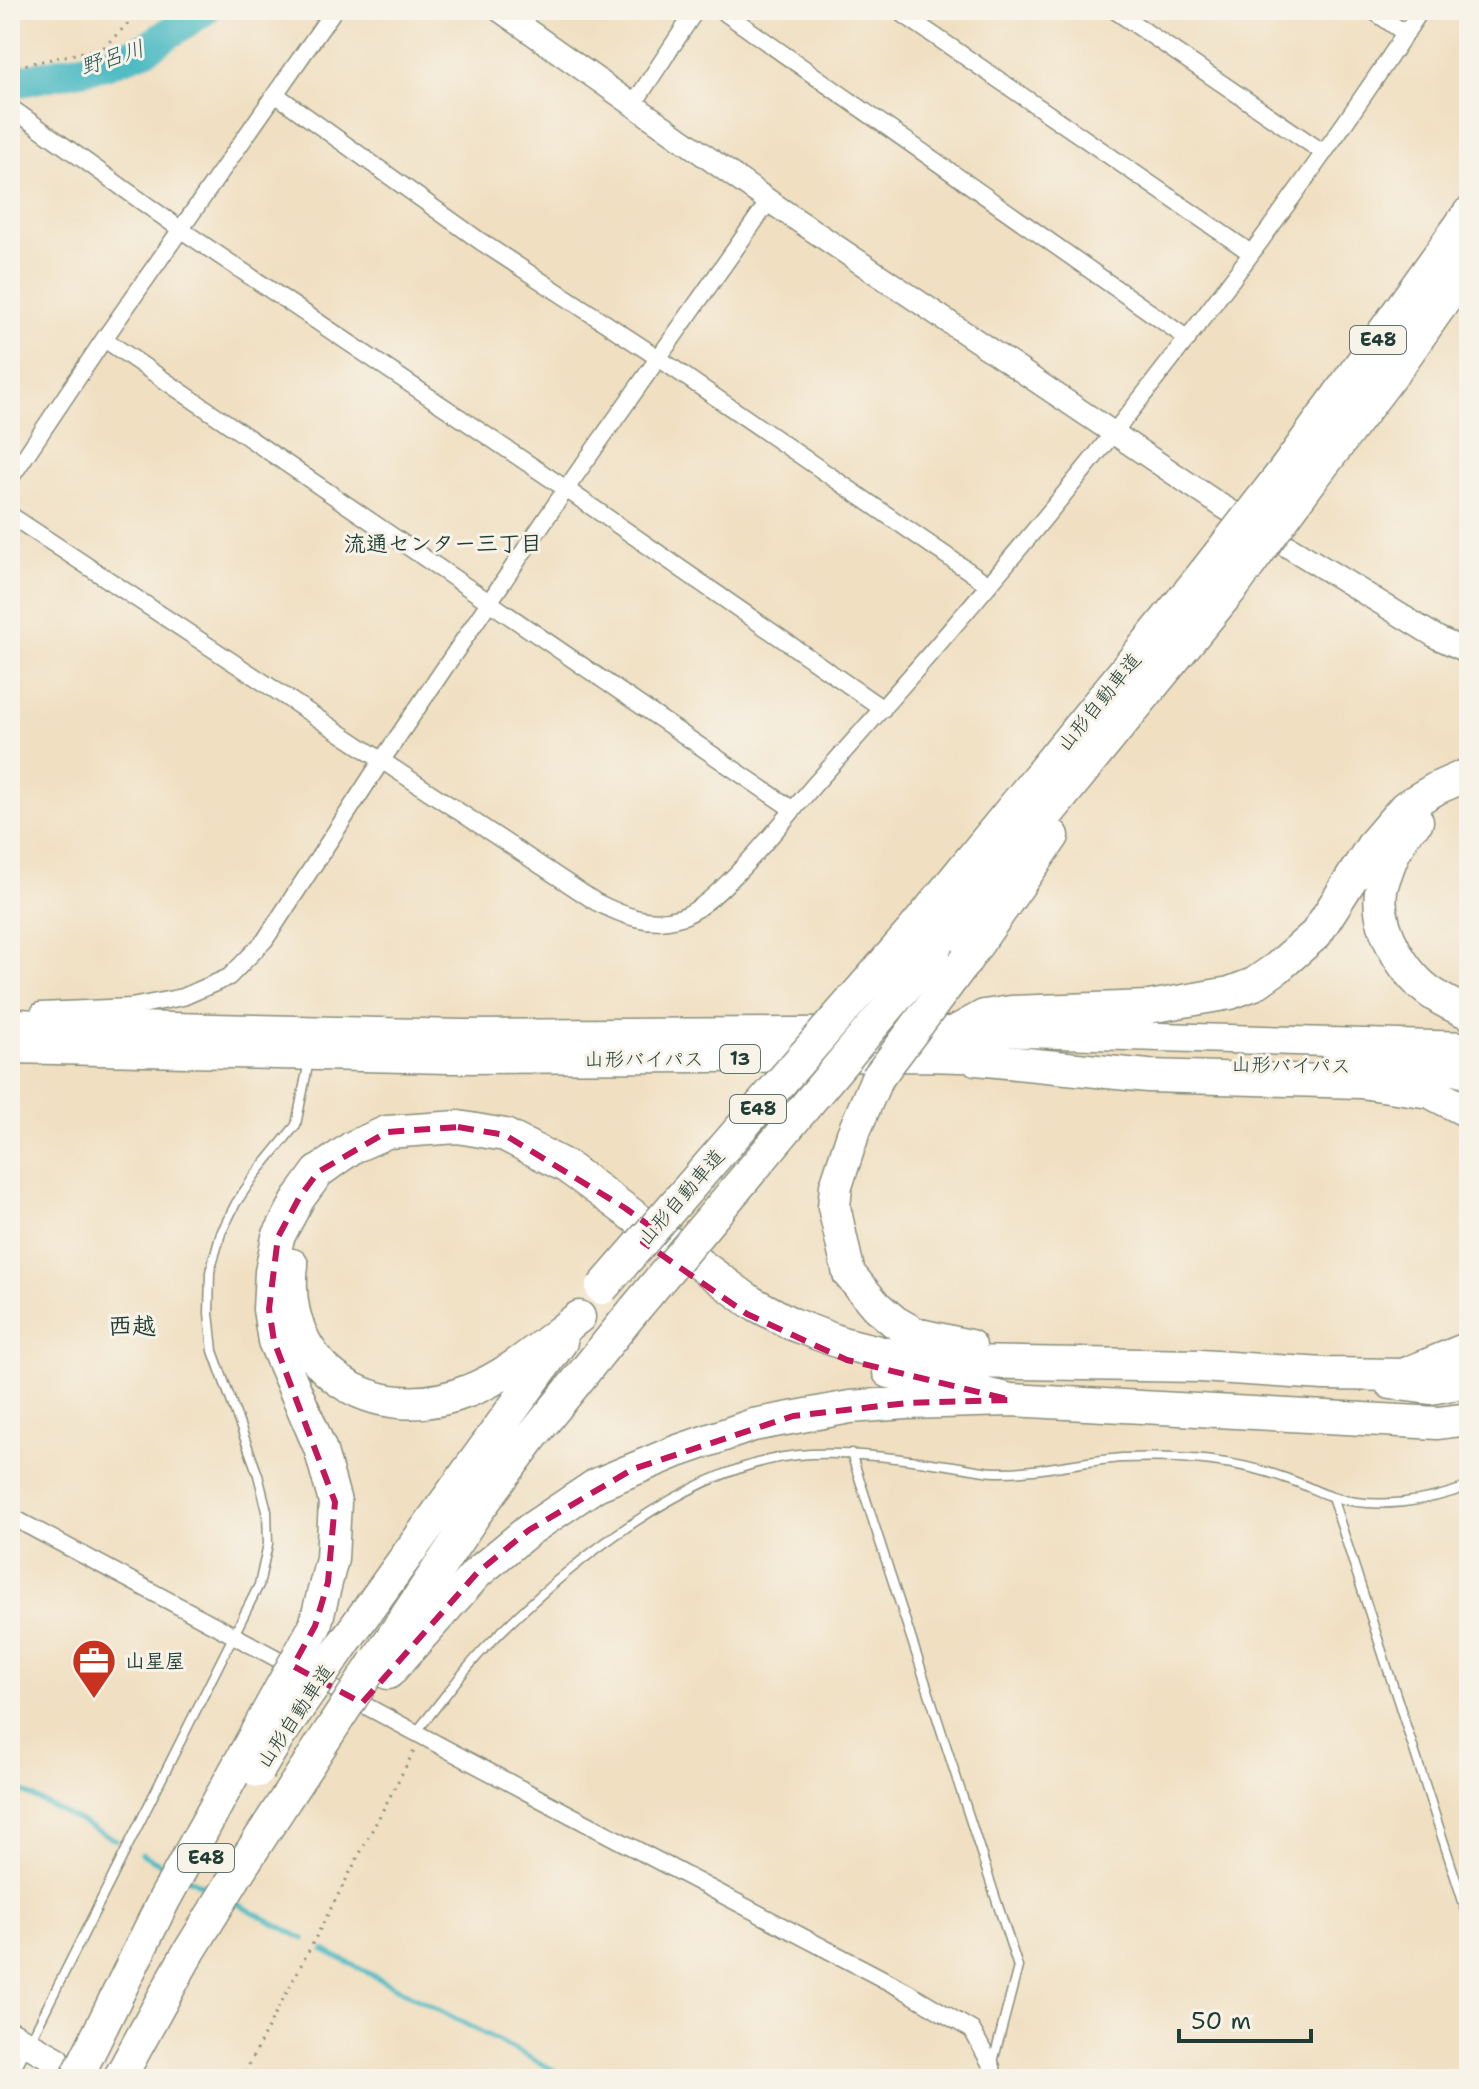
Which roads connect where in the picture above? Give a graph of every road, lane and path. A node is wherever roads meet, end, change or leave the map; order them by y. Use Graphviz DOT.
graph roads {
  1 [pos="142,10"];
  2 [pos="334,10"];
  3 [pos="499,10"];
  4 [pos="696,10"];
  5 [pos="721,10"];
  6 [pos="897,10"];
  7 [pos="1114,10"];
  8 [pos="1372,10"];
  9 [pos="1421,10"];
  10 [pos="1406,34"];
  11 [pos="10,68"];
  12 [pos="275,94"];
  13 [pos="633,105"];
  14 [pos="10,107"];
  15 [pos="1324,153"];
  16 [pos="769,201"];
  17 [pos="1469,213"];
  18 [pos="180,229"];
  19 [pos="1251,253"];
  20 [pos="1469,265"];
  21 [pos="104,339"];
  22 [pos="1188,339"];
  23 [pos="657,357"];
  24 [pos="1116,433"];
  25 [pos="1299,473"];
  26 [pos="10,479"];
  27 [pos="566,489"];
  28 [pos="10,515"];
  29 [pos="989,585"];
  30 [pos="1233,587"];
  31 [pos="489,604"];
  32 [pos="1469,652"];
  33 [pos="883,709"];
  34 [pos="382,760"];
  35 [pos="1469,774"];
  36 [pos="1469,794"];
  37 [pos="792,809"];
  38 [pos="924,941"];
  39 [pos="10,1013"];
  40 [pos="1469,1013"];
  41 [pos="10,1023"];
  42 [pos="957,1031"];
  43 [pos="1469,1046"];
  44 [pos="10,1049"];
  45 [pos="310,1057"];
  46 [pos="976,1059"];
  47 [pos="1469,1072"];
  48 [pos="1469,1112"];
  49 [pos="579,1317"];
  50 [pos="1469,1348"];
  51 [pos="1061,1363"];
  52 [pos="1324,1374"];
  53 [pos="1469,1381"];
  54 [pos="1011,1400"];
  55 [pos="1469,1401"];
  56 [pos="1342,1418"];
  57 [pos="1469,1419"];
  58 [pos="851,1453"];
  59 [pos="1469,1486"];
  60 [pos="1332,1497"];
  61 [pos="10,1516"];
  62 [pos="233,1633"];
  63 [pos="381,1668"];
  64 [pos="419,1734"];
  65 [pos="1469,1920"];
  66 [pos="19,2039"];
  67 [pos="71,2073"];
  68 [pos="993,2073"];
  69 [pos="11,2079"];
  70 [pos="119,2079"];
  71 [pos="241,2079"];
  1 -- 11 [label="path"];
  2 -- 12 [label="street"];
  3 -- 13 [label="street"];
  4 -- 13 [label="street"];
  5 -- 22 [label="street"];
  6 -- 19 [label="street"];
  7 -- 15 [label="street"];
  8 -- 10 [label="street"];
  9 -- 10 [label="street"];
  10 -- 15 [label="street"];
  12 -- 18 [label="street"];
  12 -- 23 [label="street"];
  13 -- 16 [label="street"];
  14 -- 18 [label="street"];
  15 -- 19 [label="street"];
  16 -- 23 [label="street"];
  16 -- 24 [label="street"];
  17 -- 25 [label="highway, 山形自動車道 / E48"];
  18 -- 21 [label="street"];
  18 -- 27 [label="street"];
  19 -- 22 [label="street"];
  20 -- 25 [label="highway, 山形自動車道 / E48"];
  21 -- 26 [label="street"];
  21 -- 31 [label="street"];
  22 -- 24 [label="street"];
  23 -- 27 [label="street"];
  23 -- 29 [label="street"];
  24 -- 29 [label="street"];
  24 -- 32 [label="street"];
  25 -- 30 [label="highway, 山形自動車道 / E48, bridge"];
  25 -- 38 [label="highway, 山形自動車道 / E48, bridge"];
  27 -- 31 [label="street"];
  27 -- 33 [label="street"];
  28 -- 34 [label="street"];
  29 -- 33 [label="street"];
  30 -- 38 [label="highway, 山形自動車道 / E48"];
  30 -- 51 [label="highway, bridge"];
  31 -- 34 [label="street"];
  31 -- 37 [label="street"];
  33 -- 37 [label="street"];
  34 -- 37 [label="street"];
  34 -- 39 [label="street"];
  35 -- 42 [label="highway"];
  36 -- 40 [label="highway"];
  38 -- 49 [label="highway, 山形自動車道 / E48, bridge"];
  38 -- 63 [label="highway, 山形自動車道 / E48, bridge"];
  41 -- 42 [label="highway, 山形バイパス / 13"];
  42 -- 43 [label="highway, 山形バイパス / 13"];
  44 -- 45 [label="highway, 山形バイパス / 13"];
  45 -- 46 [label="highway, 山形バイパス / 13"];
  45 -- 62 [label="lane"];
  46 -- 47 [label="highway, 山形バイパス / 13"];
  46 -- 48 [label="highway"];
  49 -- 54 [label="highway"];
  49 -- 67 [label="highway, 山形自動車道 / E48, bridge"];
  50 -- 52 [label="highway"];
  51 -- 52 [label="highway"];
  51 -- 67 [label="highway, bridge"];
  52 -- 53 [label="highway"];
  54 -- 56 [label="highway"];
  54 -- 63 [label="highway"];
  55 -- 56 [label="highway"];
  56 -- 57 [label="highway"];
  58 -- 60 [label="lane"];
  58 -- 64 [label="lane"];
  58 -- 68 [label="lane"];
  59 -- 60 [label="lane"];
  60 -- 65 [label="lane"];
  61 -- 62 [label="street"];
  62 -- 64 [label="street"];
  62 -- 66 [label="lane"];
  63 -- 70 [label="highway, 山形自動車道 / E48, bridge"];
  64 -- 68 [label="street"];
  64 -- 71 [label="path"];
  66 -- 67 [label="main road"];
  66 -- 69 [label="lane"];
}
